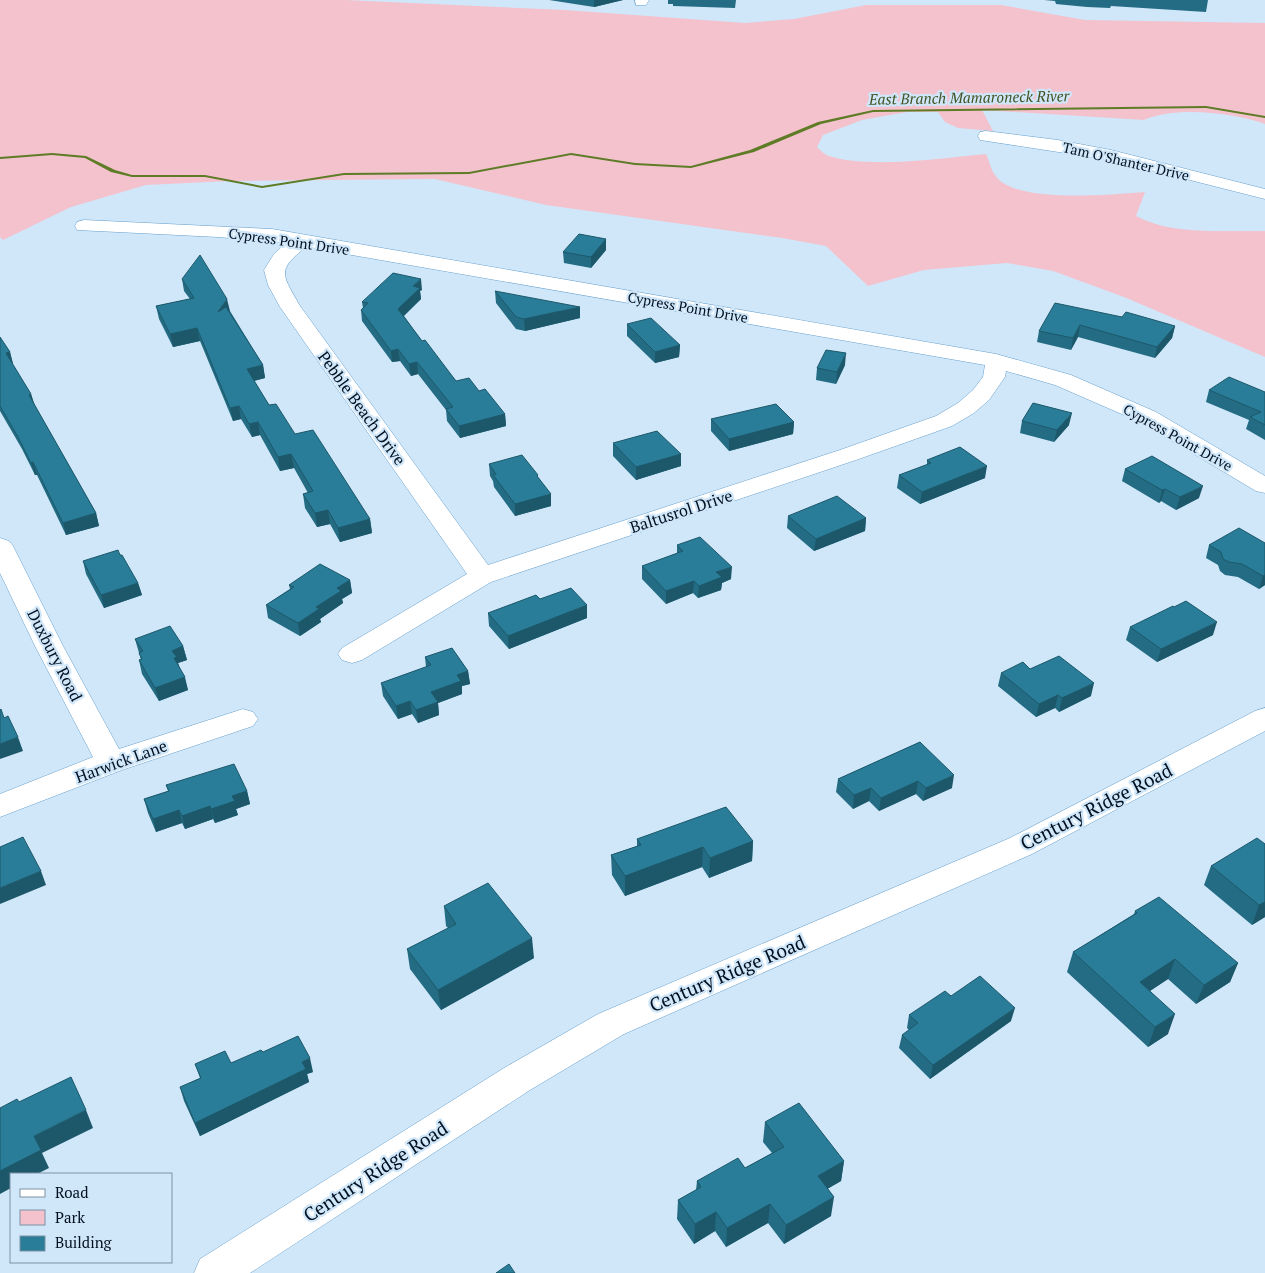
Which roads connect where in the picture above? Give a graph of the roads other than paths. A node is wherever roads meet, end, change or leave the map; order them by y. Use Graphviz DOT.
graph roads {
  1 [pos="986,136"];
  2 [pos="1265,194"];
  3 [pos="84,226"];
  4 [pos="301,241"];
  5 [pos="996,361"];
  6 [pos="1265,486"];
  7 [pos="0,546"];
  8 [pos="482,576"];
  9 [pos="352,654"];
  10 [pos="1265,718"];
  11 [pos="243,719"];
  12 [pos="111,762"];
  13 [pos="0,806"];
  14 [pos="214,1273"];
  1 -- 2 [label="street, Tam O'Shanter Drive"];
  3 -- 4 [label="street, Cypress Point Drive"];
  4 -- 5 [label="street, Cypress Point Drive"];
  4 -- 8 [label="street, Pebble Beach Drive"];
  5 -- 6 [label="street, Cypress Point Drive"];
  5 -- 8 [label="street, Baltusrol Drive"];
  7 -- 12 [label="street, Duxbury Road"];
  8 -- 9 [label="street, Baltusrol Drive"];
  10 -- 14 [label="street, Century Ridge Road"];
  11 -- 12 [label="street, Harwick Lane"];
  12 -- 13 [label="street, Harwick Lane"];
}
